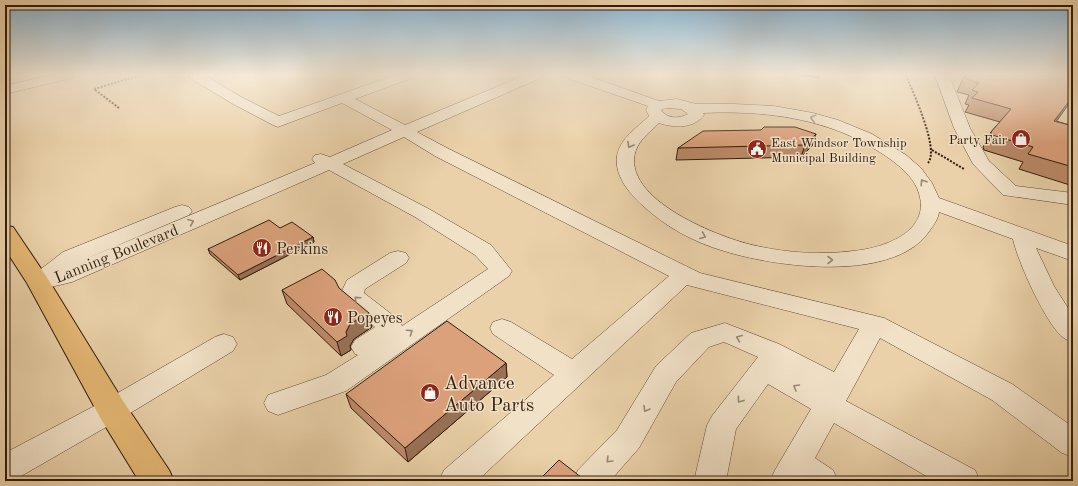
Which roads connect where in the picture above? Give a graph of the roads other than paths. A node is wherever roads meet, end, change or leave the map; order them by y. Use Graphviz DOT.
graph roads {
  1 [pos="233,98"];
  2 [pos="343,98"];
  3 [pos="461,98"];
  4 [pos="476,98"];
  5 [pos="626,98"];
  6 [pos="951,98"];
  7 [pos="657,111"];
  8 [pos="398,127"];
  9 [pos="322,160"];
  10 [pos="1073,200"];
  11 [pos="931,202"];
  12 [pos="5,232"];
  13 [pos="1022,235"];
  14 [pos="1073,254"];
  15 [pos="398,258"];
  16 [pos="684,275"];
  17 [pos="38,282"];
  18 [pos="875,324"];
  19 [pos="502,328"];
  20 [pos="1073,332"];
  21 [pos="224,344"];
  22 [pos="769,361"];
  23 [pos="574,374"];
  24 [pos="834,397"];
  25 [pos="112,410"];
  26 [pos="1073,444"];
  27 [pos="5,469"];
  28 [pos="792,472"];
  29 [pos="157,481"];
  30 [pos="455,481"];
  31 [pos="589,481"];
  32 [pos="710,481"];
  33 [pos="822,481"];
  34 [pos="964,481"];
  1 -- 2 [label="street"];
  2 -- 8 [label="street"];
  3 -- 8 [label="street, Lanning Boulevard"];
  4 -- 8 [label="street, Lanning Boulevard"];
  5 -- 7 [label="street"];
  6 -- 10 [label="street"];
  11 -- 7 [label="street, one-way"];
  7 -- 11 [label="street, one-way"];
  8 -- 9 [label="street, Lanning Boulevard"];
  8 -- 16 [label="street"];
  9 -- 15 [label="street"];
  9 -- 17 [label="street, Lanning Boulevard"];
  11 -- 13 [label="street"];
  12 -- 17 [label="main road"];
  13 -- 14 [label="street"];
  13 -- 20 [label="street"];
  16 -- 18 [label="street"];
  16 -- 23 [label="street"];
  17 -- 25 [label="main road"];
  18 -- 24 [label="street"];
  18 -- 26 [label="street"];
  19 -- 23 [label="street"];
  21 -- 25 [label="street"];
  22 -- 24 [label="street"];
  22 -- 31 [label="street, one-way"];
  22 -- 32 [label="street, one-way"];
  23 -- 30 [label="street"];
  24 -- 28 [label="street"];
  24 -- 34 [label="street"];
  25 -- 27 [label="street"];
  25 -- 29 [label="main road"];
  28 -- 33 [label="street"];
}
